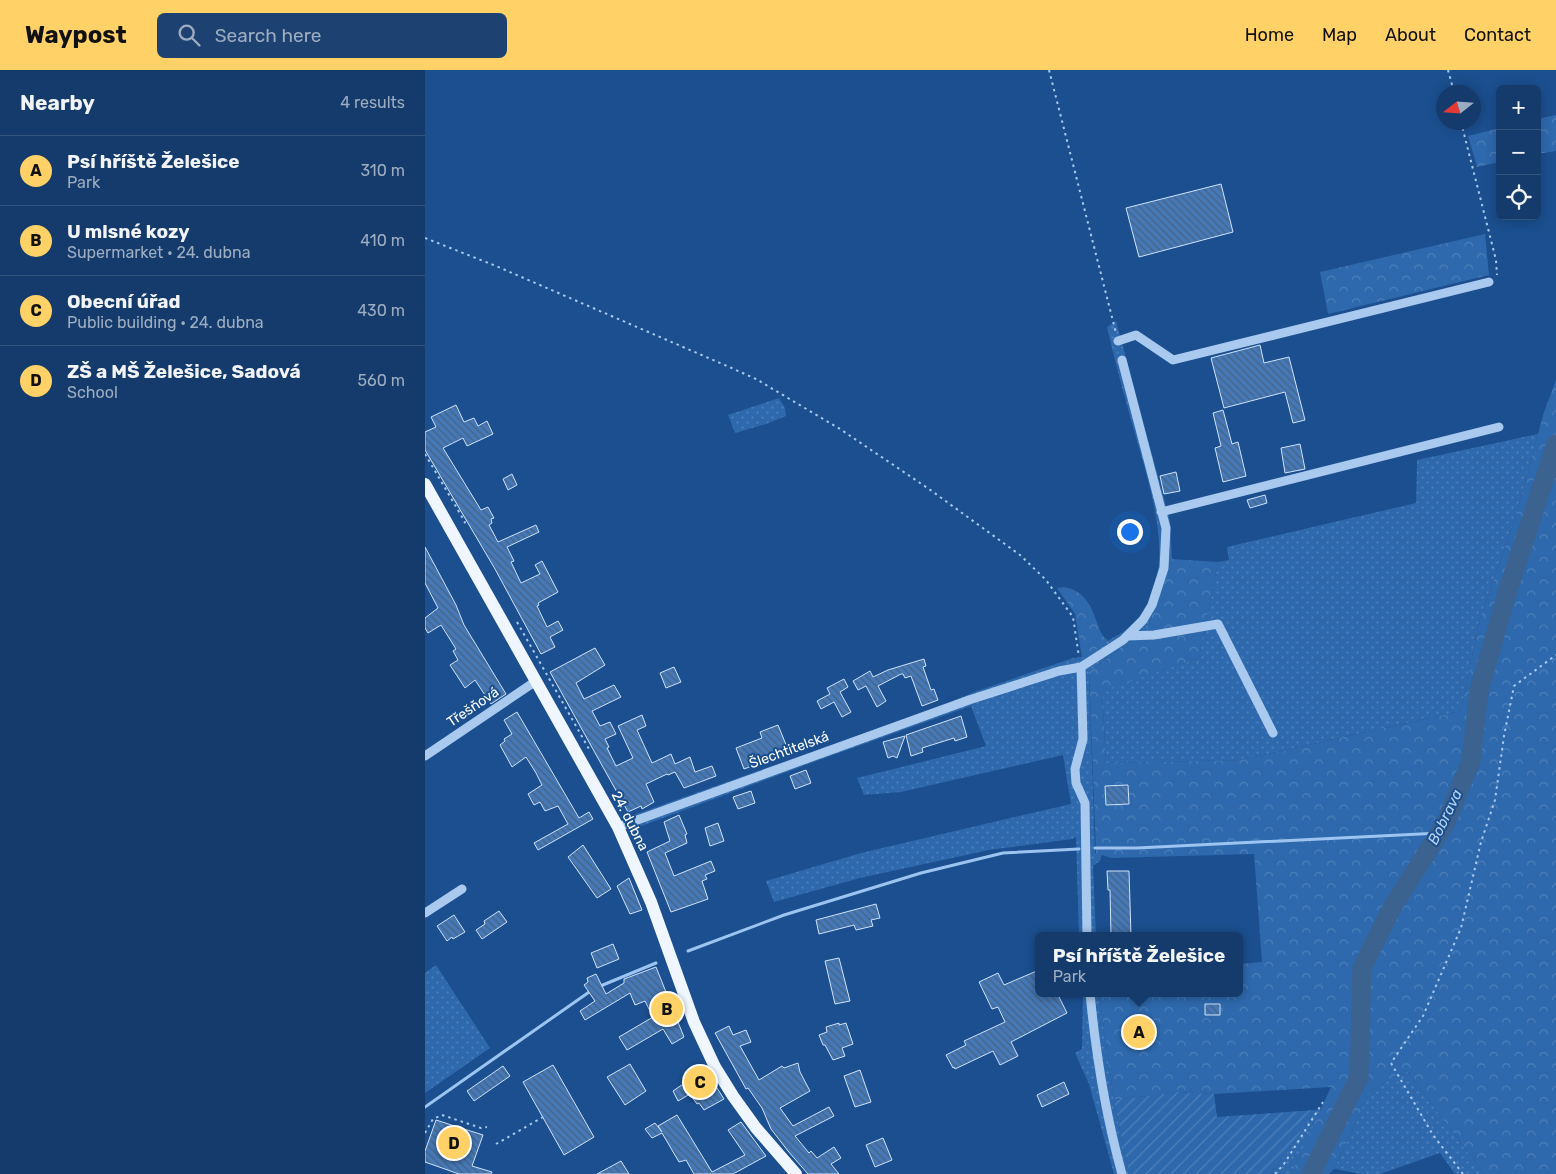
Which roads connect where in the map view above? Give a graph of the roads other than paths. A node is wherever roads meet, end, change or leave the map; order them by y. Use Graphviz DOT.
graph roads {
  1 [pos="1489,282"];
  2 [pos="1118,340"];
  3 [pos="1123,360"];
  4 [pos="1499,427"];
  5 [pos="425,484"];
  6 [pos="1161,512"];
  7 [pos="1127,636"];
  8 [pos="1081,667"];
  9 [pos="536,681"];
  10 [pos="1273,732"];
  11 [pos="425,756"];
  12 [pos="618,827"];
  13 [pos="462,889"];
  14 [pos="425,913"];
  15 [pos="1087,932"];
  16 [pos="1090,997"];
  17 [pos="796,1174"];
  18 [pos="1122,1174"];
  1 -- 2 [label="street"];
  3 -- 6 [label="street"];
  4 -- 6 [label="street"];
  5 -- 9 [label="main road, 24. dubna"];
  6 -- 7 [label="street"];
  7 -- 8 [label="street"];
  7 -- 10 [label="street"];
  8 -- 12 [label="street, Šlechtitelská"];
  8 -- 15 [label="street"];
  9 -- 11 [label="street, Třešňová"];
  9 -- 12 [label="main road, 24. dubna"];
  12 -- 17 [label="main road, 24. dubna"];
  13 -- 14 [label="street"];
  16 -- 18 [label="street"];
}
